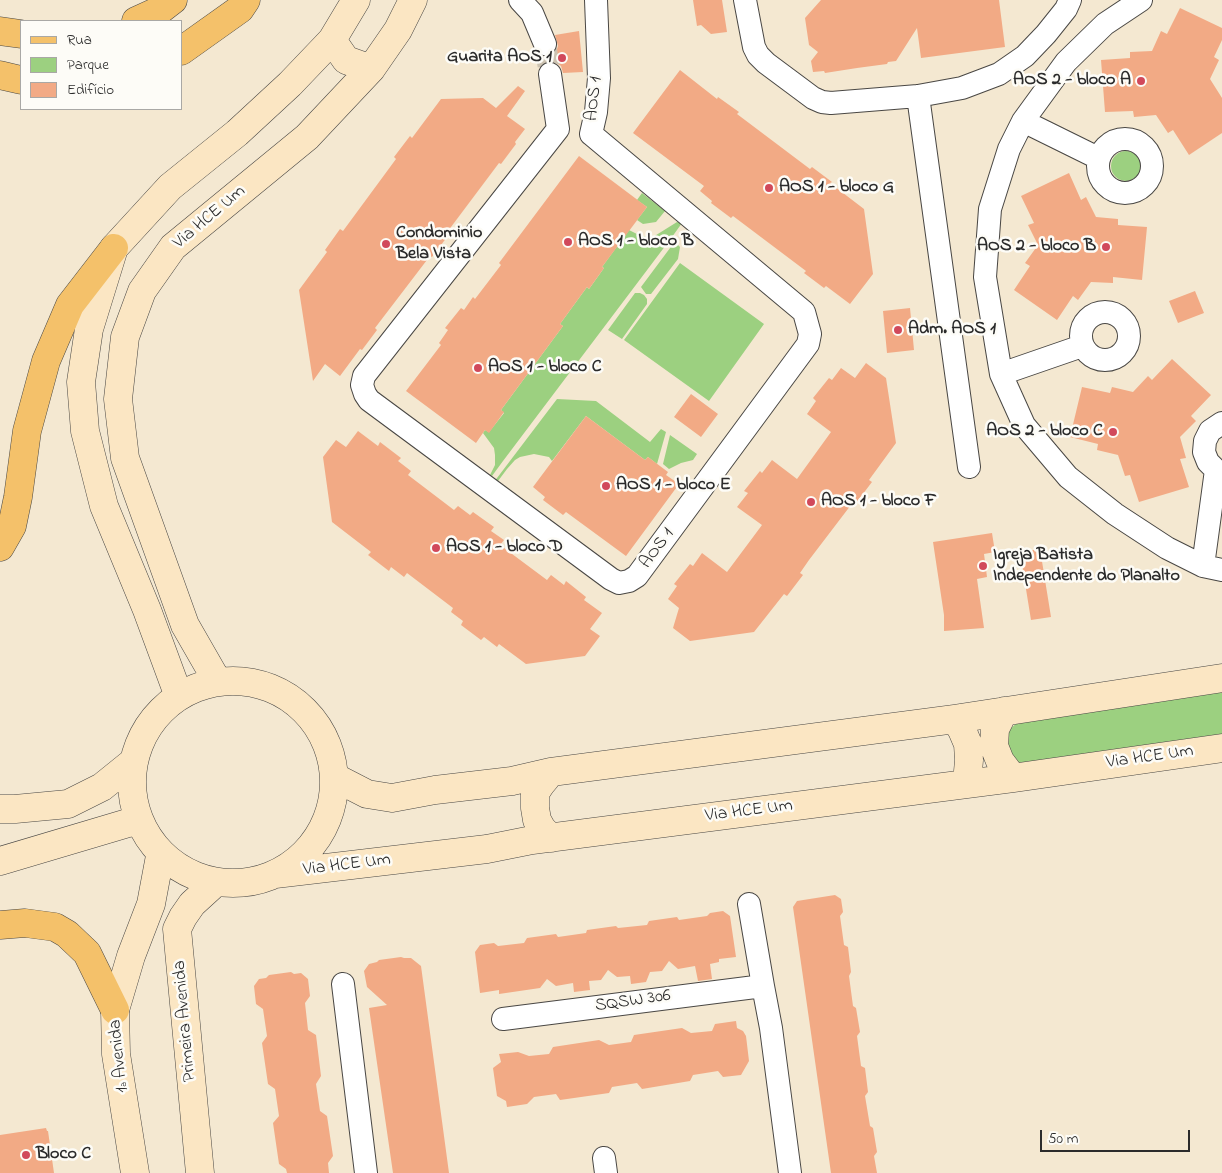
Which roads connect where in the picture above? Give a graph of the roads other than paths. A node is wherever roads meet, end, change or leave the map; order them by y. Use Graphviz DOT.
graph roads {
  1 [pos="173,0"];
  2 [pos="246,0"];
  3 [pos="356,0"];
  4 [pos="412,0"];
  5 [pos="520,0"];
  6 [pos="596,0"];
  7 [pos="745,0"];
  8 [pos="1070,0"];
  9 [pos="1141,0"];
  10 [pos="138,20"];
  11 [pos="0,31"];
  12 [pos="20,34"];
  13 [pos="332,40"];
  14 [pos="545,44"];
  15 [pos="182,50"];
  16 [pos="371,69"];
  17 [pos="550,74"];
  18 [pos="0,75"];
  19 [pos="20,80"];
  20 [pos="918,96"];
  21 [pos="1023,121"];
  22 [pos="558,129"];
  23 [pos="591,134"];
  24 [pos="1098,158"];
  25 [pos="114,248"];
  26 [pos="1082,346"];
  27 [pos="1001,374"];
  28 [pos="1222,423"];
  29 [pos="969,467"];
  30 [pos="1219,471"];
  31 [pos="0,547"];
  32 [pos="1212,568"];
  33 [pos="1222,678"];
  34 [pos="216,679"];
  35 [pos="178,694"];
  36 [pos="1004,711"];
  37 [pos="955,719"];
  38 [pos="1222,748"];
  39 [pos="133,762"];
  40 [pos="552,772"];
  41 [pos="334,777"];
  42 [pos="1013,778"];
  43 [pos="968,783"];
  44 [pos="0,809"];
  45 [pos="138,820"];
  46 [pos="551,838"];
  47 [pos="160,856"];
  48 [pos="0,861"];
  49 [pos="275,874"];
  50 [pos="215,883"];
  51 [pos="749,904"];
  52 [pos="0,925"];
  53 [pos="343,984"];
  54 [pos="763,986"];
  55 [pos="115,1010"];
  56 [pos="503,1019"];
  57 [pos="135,1173"];
  58 [pos="200,1173"];
  59 [pos="366,1173"];
  60 [pos="790,1173"];
  1 -- 10 [label="main road"];
  2 -- 15 [label="main road"];
  3 -- 13 [label="main road"];
  4 -- 16 [label="main road, Via HCE Um"];
  5 -- 14 [label="street"];
  6 -- 23 [label="street, AOS 1"];
  7 -- 20 [label="street"];
  8 -- 20 [label="street"];
  9 -- 21 [label="street"];
  11 -- 12 [label="main road"];
  13 -- 16 [label="main road"];
  13 -- 25 [label="main road"];
  16 -- 34 [label="main road, Via HCE Um"];
  17 -- 22 [label="street, AOS 1"];
  18 -- 19 [label="main road"];
  20 -- 29 [label="street"];
  21 -- 24 [label="street"];
  21 -- 27 [label="street"];
  22 -- 23 [label="street"];
  22 -- 23 [label="street, AOS 1"];
  25 -- 31 [label="main road"];
  25 -- 35 [label="main road"];
  26 -- 27 [label="street"];
  27 -- 32 [label="street"];
  28 -- 30 [label="street"];
  30 -- 32 [label="street"];
  33 -- 36 [label="main road"];
  34 -- 35 [label="main road, Via HCE Um"];
  34 -- 41 [label="main road, Via HCE Um"];
  35 -- 39 [label="main road, Via HCE Um"];
  36 -- 37 [label="main road"];
  36 -- 42 [label="main road"];
  37 -- 40 [label="main road"];
  37 -- 43 [label="main road"];
  38 -- 42 [label="main road, Via HCE Um"];
  39 -- 44 [label="main road, Via HCE Um"];
  39 -- 45 [label="main road, Via HCE Um"];
  40 -- 41 [label="main road"];
  40 -- 46 [label="main road"];
  41 -- 49 [label="main road, Via HCE Um"];
  42 -- 43 [label="main road, Via HCE Um"];
  43 -- 46 [label="main road, Via HCE Um"];
  45 -- 47 [label="main road, Via HCE Um"];
  45 -- 48 [label="main road"];
  46 -- 49 [label="main road, Via HCE Um"];
  47 -- 50 [label="main road, Via HCE Um"];
  47 -- 55 [label="main road, 1ª Avenida"];
  49 -- 50 [label="main road, Via HCE Um"];
  50 -- 58 [label="main road, Primeira Avenida"];
  51 -- 54 [label="street"];
  52 -- 55 [label="main road"];
  53 -- 59 [label="street"];
  54 -- 56 [label="street, SQSW 306"];
  54 -- 60 [label="street"];
  55 -- 57 [label="main road, 1ª Avenida"];
}
